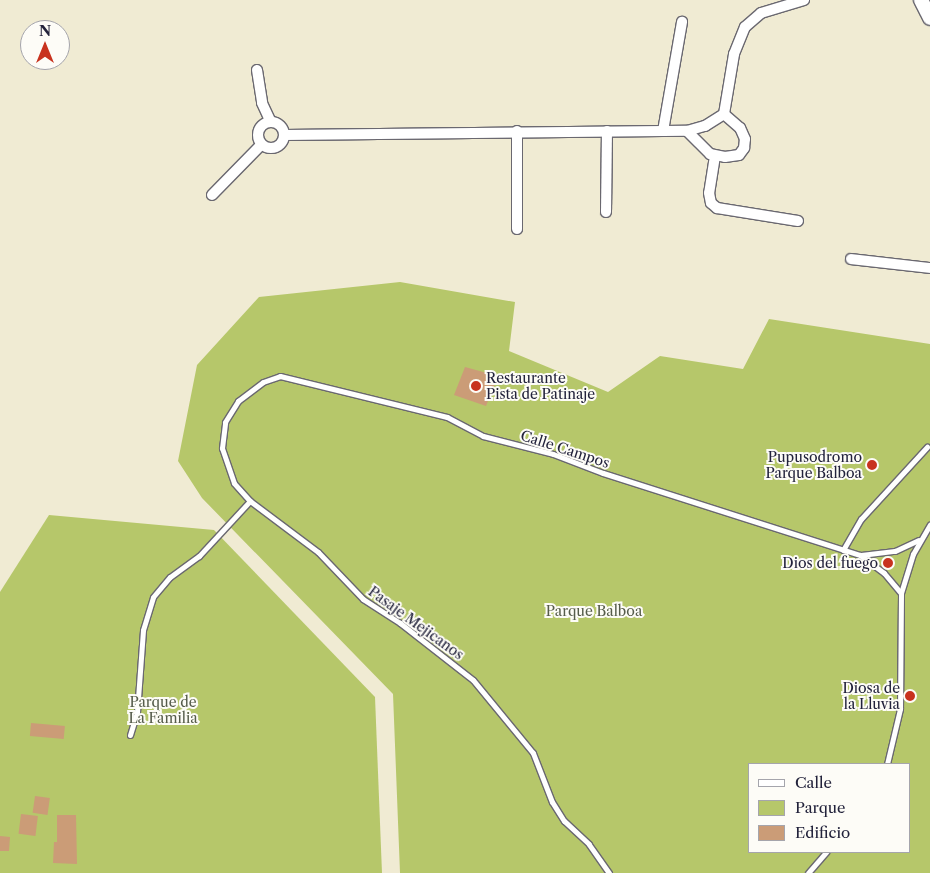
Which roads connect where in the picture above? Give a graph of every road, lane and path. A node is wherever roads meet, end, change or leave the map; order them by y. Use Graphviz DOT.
graph roads {
  1 [pos="804,0"];
  2 [pos="922,0"];
  3 [pos="930,18"];
  4 [pos="682,22"];
  5 [pos="257,70"];
  6 [pos="724,114"];
  7 [pos="271,122"];
  8 [pos="687,130"];
  9 [pos="517,131"];
  10 [pos="607,131"];
  11 [pos="664,131"];
  12 [pos="284,135"];
  13 [pos="262,144"];
  14 [pos="715,156"];
  15 [pos="212,195"];
  16 [pos="606,212"];
  17 [pos="798,221"];
  18 [pos="517,229"];
  19 [pos="852,260"];
  20 [pos="930,268"];
  21 [pos="238,401"];
  22 [pos="927,447"];
  23 [pos="250,501"];
  24 [pos="930,525"];
  25 [pos="920,539"];
  26 [pos="844,550"];
  27 [pos="860,555"];
  28 [pos="901,593"];
  29 [pos="130,735"];
  30 [pos="887,763"];
  31 [pos="825,853"];
  32 [pos="609,873"];
  33 [pos="808,873"];
  1 -- 6 [label="street"];
  2 -- 3 [label="main road"];
  4 -- 11 [label="street"];
  5 -- 7 [label="street"];
  6 -- 8 [label="street"];
  6 -- 14 [label="street"];
  7 -- 12 [label="street"];
  7 -- 13 [label="street"];
  8 -- 11 [label="street"];
  8 -- 14 [label="street"];
  9 -- 10 [label="street"];
  9 -- 12 [label="street"];
  9 -- 18 [label="street"];
  10 -- 11 [label="street"];
  10 -- 16 [label="street"];
  12 -- 13 [label="street"];
  13 -- 15 [label="street"];
  14 -- 17 [label="street"];
  19 -- 20 [label="street"];
  21 -- 23 [label="lane, Pasaje Mejicanos"];
  21 -- 26 [label="lane, Calle Campos"];
  22 -- 26 [label="lane"];
  23 -- 29 [label="lane"];
  23 -- 32 [label="lane, Pasaje Mejicanos"];
  24 -- 25 [label="lane"];
  25 -- 27 [label="lane"];
  25 -- 28 [label="lane"];
  26 -- 27 [label="lane, Calle Campos"];
  27 -- 28 [label="lane"];
  28 -- 30 [label="lane"];
  31 -- 33 [label="lane"];
}
